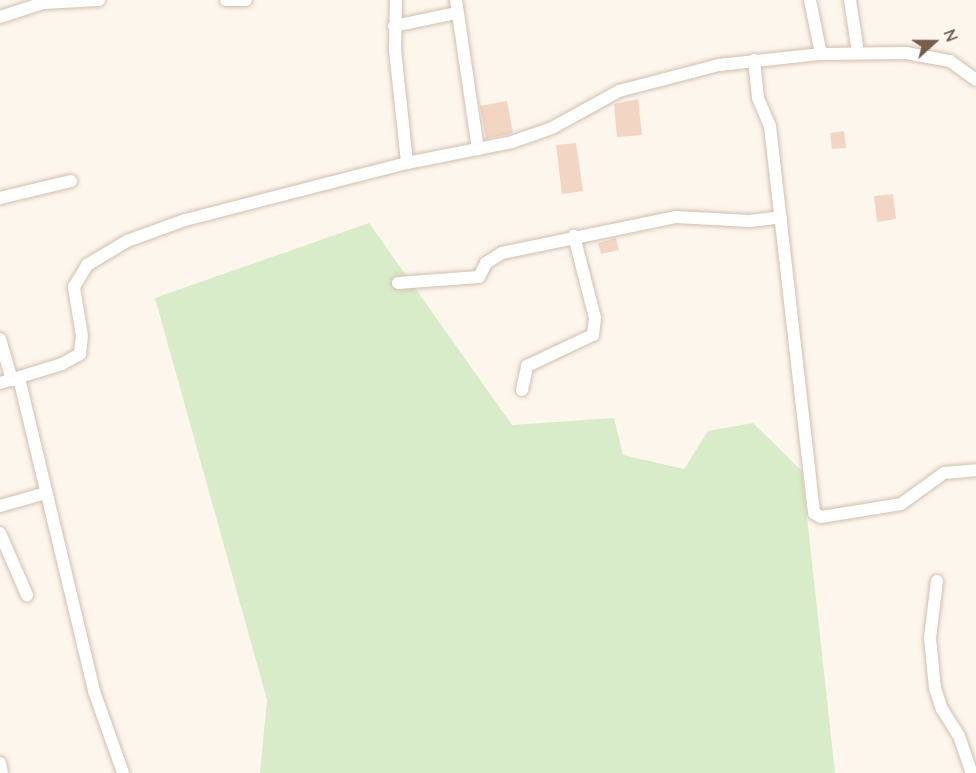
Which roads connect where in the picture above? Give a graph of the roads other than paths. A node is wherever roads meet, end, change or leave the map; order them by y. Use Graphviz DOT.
graph roads {
  1 [pos="99,0"];
  2 [pos="226,0"];
  3 [pos="246,0"];
  4 [pos="396,0"];
  5 [pos="456,0"];
  6 [pos="810,0"];
  7 [pos="850,0"];
  8 [pos="456,13"];
  9 [pos="0,17"];
  10 [pos="394,26"];
  11 [pos="858,52"];
  12 [pos="822,54"];
  13 [pos="754,60"];
  14 [pos="976,80"];
  15 [pos="478,149"];
  16 [pos="407,163"];
  17 [pos="71,181"];
  18 [pos="0,198"];
  19 [pos="781,217"];
  20 [pos="574,236"];
  21 [pos="398,282"];
  22 [pos="0,339"];
  23 [pos="10,380"];
  24 [pos="522,390"];
  25 [pos="976,470"];
  26 [pos="46,493"];
  27 [pos="0,506"];
  28 [pos="0,533"];
  29 [pos="937,581"];
  30 [pos="27,595"];
  31 [pos="0,763"];
  32 [pos="2,773"];
  33 [pos="123,773"];
  34 [pos="972,773"];
  1 -- 9 [label="street"];
  2 -- 3 [label="street"];
  4 -- 10 [label="street"];
  5 -- 8 [label="street"];
  6 -- 12 [label="street"];
  7 -- 11 [label="street"];
  8 -- 10 [label="street"];
  8 -- 15 [label="street"];
  10 -- 16 [label="street"];
  11 -- 12 [label="street"];
  11 -- 14 [label="street"];
  12 -- 13 [label="street"];
  13 -- 15 [label="street"];
  13 -- 19 [label="street"];
  15 -- 16 [label="street"];
  16 -- 23 [label="street"];
  17 -- 18 [label="street"];
  19 -- 20 [label="street"];
  19 -- 25 [label="street"];
  20 -- 21 [label="street"];
  20 -- 24 [label="street"];
  22 -- 23 [label="street"];
  23 -- 26 [label="street"];
  26 -- 27 [label="street"];
  26 -- 33 [label="street"];
  28 -- 30 [label="street"];
  29 -- 34 [label="street"];
  31 -- 32 [label="street"];
}
